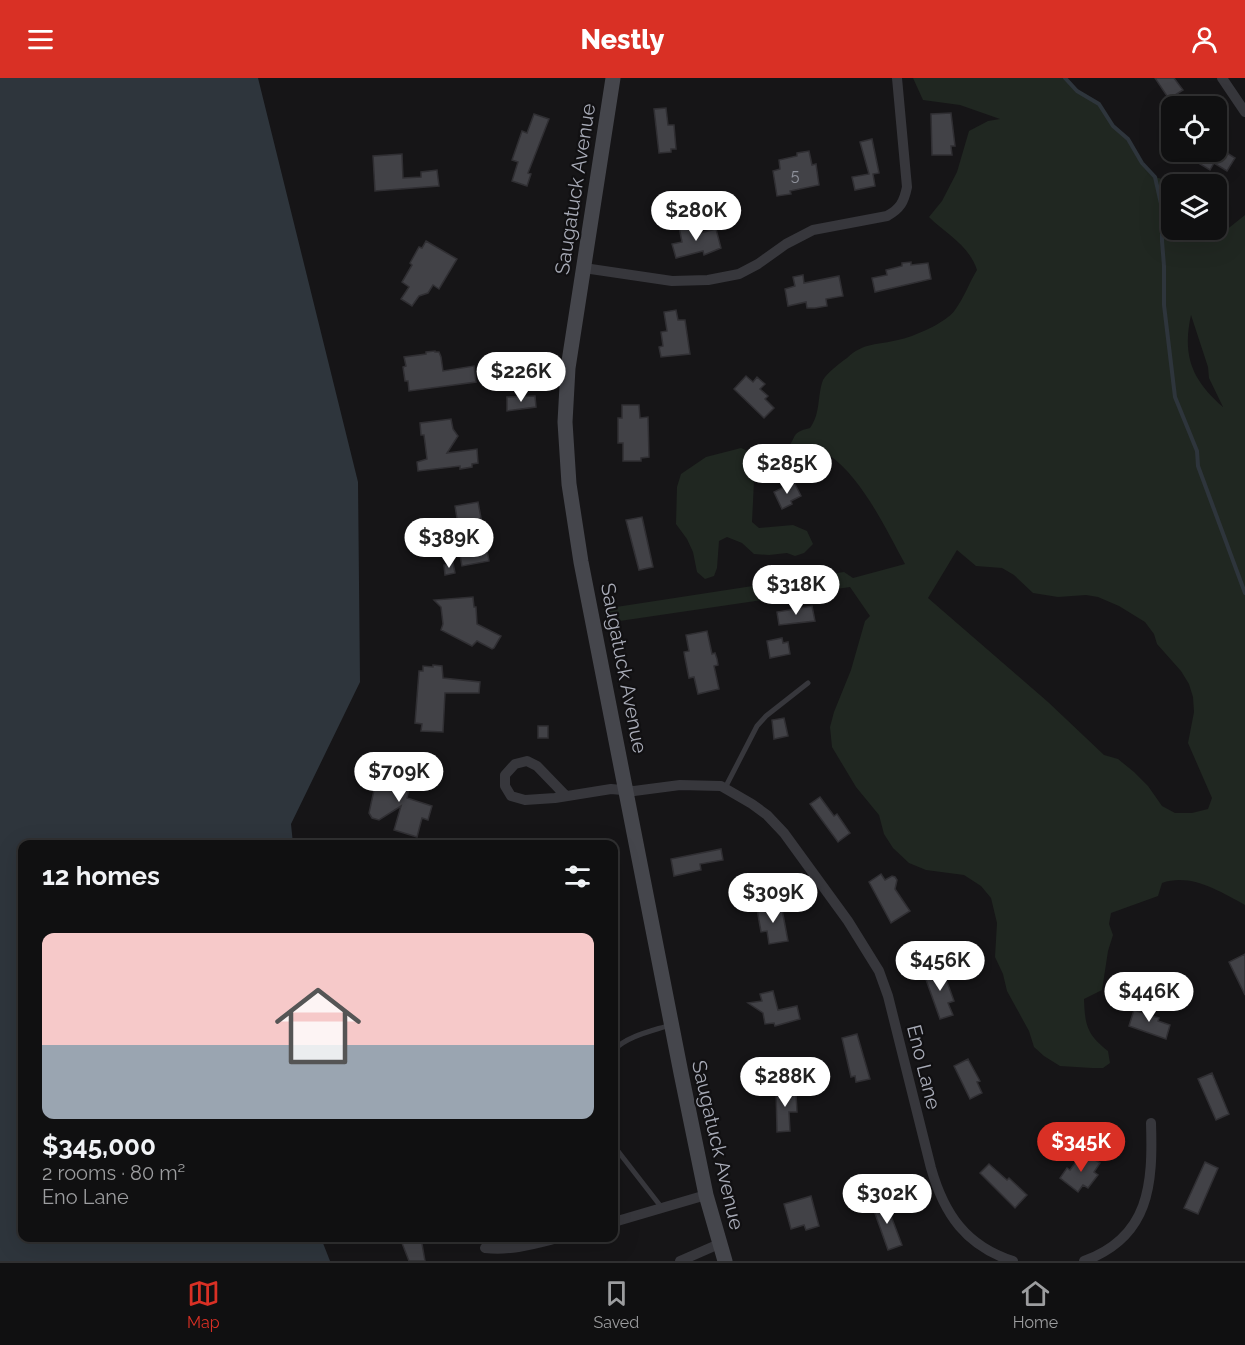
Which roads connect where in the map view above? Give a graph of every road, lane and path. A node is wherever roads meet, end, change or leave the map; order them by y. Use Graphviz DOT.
graph roads {
  1 [pos="613,78"];
  2 [pos="897,78"];
  3 [pos="1222,78"];
  4 [pos="1245,112"];
  5 [pos="584,268"];
  6 [pos="808,683"];
  7 [pos="725,788"];
  8 [pos="626,790"];
  9 [pos="566,796"];
  10 [pos="671,1025"];
  11 [pos="618,1046"];
  12 [pos="1150,1123"];
  13 [pos="618,1151"];
  14 [pos="706,1195"];
  15 [pos="662,1208"];
  16 [pos="618,1221"];
  17 [pos="544,1242"];
  18 [pos="719,1244"];
  19 [pos="485,1248"];
  20 [pos="680,1261"];
  21 [pos="725,1261"];
  22 [pos="1013,1261"];
  23 [pos="1084,1261"];
  1 -- 5 [label="main road, Saugatuck Avenue"];
  2 -- 5 [label="street"];
  3 -- 4 [label="street"];
  5 -- 8 [label="main road, Saugatuck Avenue"];
  6 -- 7 [label="lane"];
  7 -- 8 [label="street, Eno Lane"];
  7 -- 22 [label="street, Eno Lane"];
  8 -- 9 [label="street, Eno Lane"];
  8 -- 10 [label="main road, Saugatuck Avenue"];
  9 -- 9 [label="street, Eno Lane"];
  10 -- 11 [label="lane"];
  10 -- 14 [label="main road, Saugatuck Avenue"];
  12 -- 23 [label="street"];
  13 -- 15 [label="lane"];
  14 -- 15 [label="street"];
  14 -- 18 [label="main road, Saugatuck Avenue"];
  15 -- 16 [label="street"];
  17 -- 19 [label="street"];
  18 -- 20 [label="street"];
  18 -- 21 [label="main road, Saugatuck Avenue"];
}
